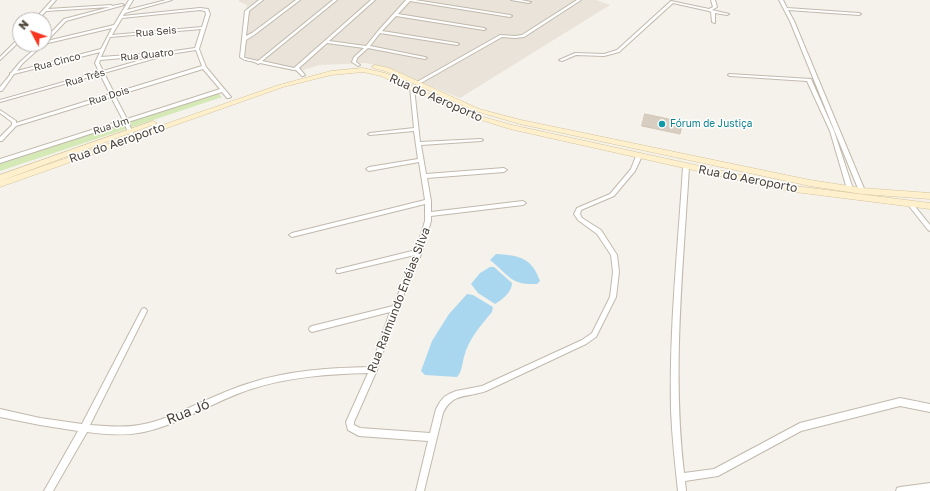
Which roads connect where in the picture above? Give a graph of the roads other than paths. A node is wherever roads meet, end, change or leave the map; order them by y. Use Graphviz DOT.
graph roads {
  1 [pos="54,0"];
  2 [pos="131,0"];
  3 [pos="170,0"];
  4 [pos="261,0"];
  5 [pos="298,0"];
  6 [pos="335,0"];
  7 [pos="372,0"];
  8 [pos="409,0"];
  9 [pos="513,0"];
  10 [pos="579,0"];
  11 [pos="713,0"];
  12 [pos="782,0"];
  13 [pos="529,2"];
  14 [pos="128,4"];
  15 [pos="122,5"];
  16 [pos="785,9"];
  17 [pos="46,10"];
  18 [pos="712,11"];
  19 [pos="123,12"];
  20 [pos="727,14"];
  21 [pos="859,14"];
  22 [pos="394,15"];
  23 [pos="510,16"];
  24 [pos="120,17"];
  25 [pos="714,22"];
  26 [pos="115,26"];
  27 [pos="204,28"];
  28 [pos="484,29"];
  29 [pos="379,32"];
  30 [pos="52,34"];
  31 [pos="109,36"];
  32 [pos="244,38"];
  33 [pos="52,41"];
  34 [pos="325,42"];
  35 [pos="457,44"];
  36 [pos="12,47"];
  37 [pos="367,47"];
  38 [pos="196,49"];
  39 [pos="102,50"];
  40 [pos="33,52"];
  41 [pos="169,53"];
  42 [pos="425,58"];
  43 [pos="0,59"];
  44 [pos="98,60"];
  45 [pos="561,60"];
  46 [pos="258,63"];
  47 [pos="358,65"];
  48 [pos="204,67"];
  49 [pos="297,68"];
  50 [pos="101,73"];
  51 [pos="11,74"];
  52 [pos="303,75"];
  53 [pos="730,75"];
  54 [pos="414,86"];
  55 [pos="0,90"];
  56 [pos="223,90"];
  57 [pos="113,96"];
  58 [pos="229,97"];
  59 [pos="454,100"];
  60 [pos="0,101"];
  61 [pos="446,105"];
  62 [pos="0,111"];
  63 [pos="125,121"];
  64 [pos="14,124"];
  65 [pos="416,129"];
  66 [pos="131,134"];
  67 [pos="370,134"];
  68 [pos="0,140"];
  69 [pos="481,140"];
  70 [pos="418,144"];
  71 [pos="639,156"];
  72 [pos="420,160"];
  73 [pos="0,162"];
  74 [pos="712,164"];
  75 [pos="686,166"];
  76 [pos="369,169"];
  77 [pos="504,170"];
  78 [pos="713,172"];
  79 [pos="424,176"];
  80 [pos="0,178"];
  81 [pos="0,184"];
  82 [pos="850,189"];
  83 [pos="862,191"];
  84 [pos="930,196"];
  85 [pos="428,201"];
  86 [pos="523,203"];
  87 [pos="911,205"];
  88 [pos="930,206"];
  89 [pos="429,214"];
  90 [pos="930,229"];
  91 [pos="292,236"];
  92 [pos="419,252"];
  93 [pos="340,271"];
  94 [pos="395,308"];
  95 [pos="144,311"];
  96 [pos="312,329"];
  97 [pos="373,370"];
  98 [pos="930,408"];
  99 [pos="0,413"];
  100 [pos="84,429"];
  101 [pos="432,437"];
  102 [pos="680,478"];
  103 [pos="930,487"];
  104 [pos="48,491"];
  105 [pos="420,491"];
  106 [pos="682,491"];
  107 [pos="900,491"];
  1 -- 17 [label="street"];
  2 -- 14 [label="street"];
  3 -- 19 [label="street"];
  4 -- 32 [label="street"];
  5 -- 32 [label="street"];
  6 -- 46 [label="street"];
  7 -- 34 [label="street"];
  8 -- 22 [label="street"];
  8 -- 23 [label="street"];
  9 -- 13 [label="street"];
  10 -- 54 [label="street"];
  11 -- 18 [label="street"];
  12 -- 16 [label="street"];
  14 -- 15 [label="street"];
  14 -- 19 [label="street"];
  15 -- 17 [label="street"];
  15 -- 30 [label="street"];
  16 -- 21 [label="street"];
  16 -- 83 [label="street"];
  18 -- 20 [label="street"];
  18 -- 25 [label="street"];
  18 -- 45 [label="street"];
  19 -- 24 [label="street"];
  22 -- 28 [label="street"];
  22 -- 29 [label="street"];
  24 -- 26 [label="street"];
  24 -- 27 [label="street"];
  26 -- 31 [label="street"];
  26 -- 33 [label="street"];
  27 -- 31 [label="street, Rua Seis"];
  27 -- 38 [label="street"];
  29 -- 35 [label="street"];
  29 -- 37 [label="street"];
  31 -- 39 [label="street"];
  32 -- 46 [label="street"];
  34 -- 37 [label="street"];
  34 -- 49 [label="street"];
  36 -- 43 [label="street"];
  37 -- 42 [label="street"];
  37 -- 47 [label="street"];
  38 -- 41 [label="street, Rua Quatro"];
  38 -- 48 [label="street"];
  39 -- 44 [label="street"];
  39 -- 51 [label="street, Rua Cinco"];
  40 -- 51 [label="street"];
  41 -- 44 [label="street, Rua Quatro"];
  41 -- 50 [label="street, Rua Três"];
  44 -- 50 [label="street"];
  46 -- 49 [label="street"];
  47 -- 52 [label="main road, Rua do Aeroporto"];
  47 -- 54 [label="main road, Rua do Aeroporto"];
  48 -- 56 [label="street"];
  48 -- 57 [label="street, Rua Dois"];
  49 -- 52 [label="street"];
  50 -- 57 [label="street"];
  50 -- 60 [label="street, Rua Três"];
  51 -- 55 [label="street"];
  52 -- 58 [label="main road, Rua do Aeroporto"];
  53 -- 82 [label="street"];
  54 -- 59 [label="main road, Rua do Aeroporto"];
  54 -- 61 [label="main road, Rua do Aeroporto"];
  54 -- 65 [label="street, Rua Raimundo Enéias Silva"];
  54 -- 66 [label="main road, Rua do Aeroporto"];
  56 -- 58 [label="street"];
  56 -- 63 [label="street, Rua Um"];
  57 -- 63 [label="street"];
  57 -- 64 [label="street, Rua Dois"];
  58 -- 66 [label="main road, Rua do Aeroporto"];
  59 -- 61 [label="main road"];
  59 -- 74 [label="main road, Rua do Aeroporto"];
  61 -- 71 [label="main road, Rua do Aeroporto"];
  62 -- 64 [label="street"];
  63 -- 66 [label="street"];
  63 -- 73 [label="street, Rua Um"];
  64 -- 68 [label="street"];
  65 -- 67 [label="street"];
  65 -- 70 [label="street, Rua Raimundo Enéias Silva"];
  66 -- 80 [label="main road, Rua do Aeroporto"];
  66 -- 81 [label="main road, Rua do Aeroporto"];
  69 -- 70 [label="street"];
  70 -- 72 [label="street, Rua Raimundo Enéias Silva"];
  71 -- 75 [label="main road, Rua do Aeroporto"];
  71 -- 101 [label="street"];
  72 -- 76 [label="street"];
  72 -- 79 [label="street, Rua Raimundo Enéias Silva"];
  74 -- 78 [label="main road"];
  74 -- 82 [label="main road, Rua do Aeroporto"];
  75 -- 78 [label="main road, Rua do Aeroporto"];
  75 -- 102 [label="street"];
  77 -- 79 [label="street"];
  78 -- 87 [label="main road, Rua do Aeroporto"];
  79 -- 85 [label="street, Rua Raimundo Enéias Silva"];
  82 -- 83 [label="main road, Rua do Aeroporto"];
  83 -- 84 [label="main road, Rua do Aeroporto"];
  85 -- 89 [label="street, Rua Raimundo Enéias Silva"];
  85 -- 91 [label="street"];
  86 -- 89 [label="street"];
  87 -- 88 [label="main road, Rua do Aeroporto"];
  87 -- 90 [label="street"];
  89 -- 92 [label="street, Rua Raimundo Enéias Silva"];
  92 -- 93 [label="street"];
  92 -- 94 [label="street, Rua Raimundo Enéias Silva"];
  94 -- 96 [label="street"];
  94 -- 97 [label="street, Rua Raimundo Enéias Silva"];
  95 -- 100 [label="street"];
  97 -- 100 [label="street, Rua Jó"];
  97 -- 101 [label="street, Rua Raimundo Enéias Silva"];
  98 -- 102 [label="street"];
  99 -- 100 [label="street, Rua Jó"];
  100 -- 104 [label="street"];
  101 -- 105 [label="street"];
  102 -- 106 [label="street"];
  103 -- 107 [label="street"];
}
